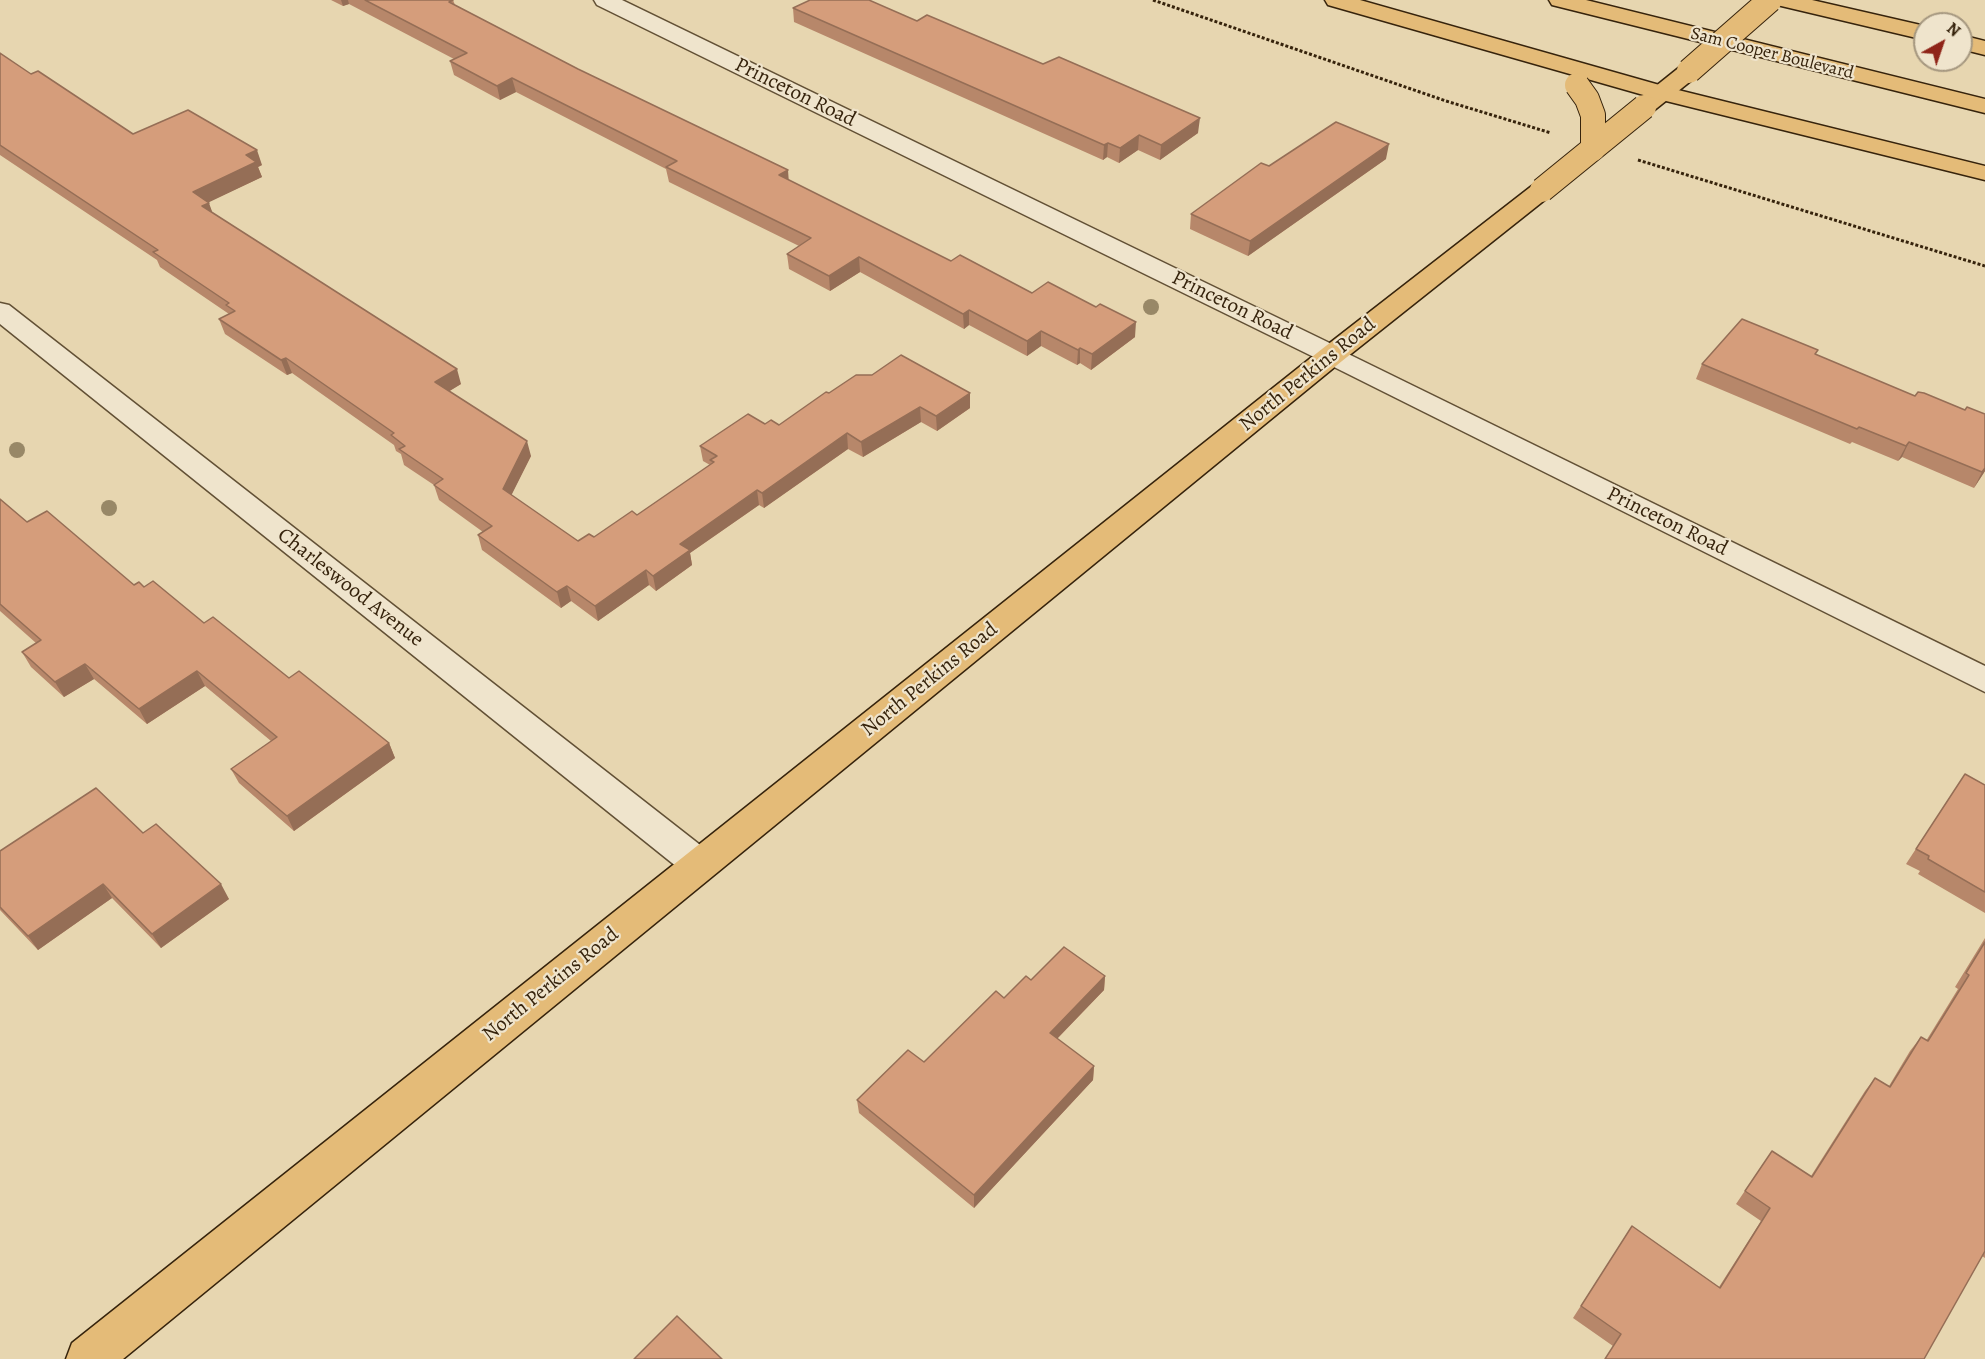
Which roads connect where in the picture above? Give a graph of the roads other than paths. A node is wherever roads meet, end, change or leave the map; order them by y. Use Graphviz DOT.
graph roads {
  1 [pos="605,0"];
  2 [pos="1336,0"];
  3 [pos="1560,0"];
  4 [pos="1770,0"];
  5 [pos="1785,0"];
  6 [pos="1804,0"];
  7 [pos="1913,20"];
  8 [pos="1913,30"];
  9 [pos="1540,58"];
  10 [pos="1653,100"];
  11 [pos="1985,106"];
  12 [pos="1593,149"];
  13 [pos="1985,173"];
  14 [pos="0,311"];
  15 [pos="1332,355"];
  16 [pos="1985,680"];
  17 [pos="700,865"];
  18 [pos="88,1359"];
  1 -- 15 [label="street, Princeton Road"];
  2 -- 9 [label="main road"];
  3 -- 11 [label="main road, Sam Cooper Boulevard"];
  4 -- 10 [label="main road, North Perkins Road, bridge"];
  5 -- 8 [label="main road"];
  6 -- 7 [label="main road"];
  9 -- 10 [label="main road"];
  9 -- 12 [label="main road, bridge"];
  10 -- 12 [label="main road, North Perkins Road, bridge"];
  10 -- 13 [label="main road"];
  12 -- 15 [label="main road, North Perkins Road, bridge"];
  14 -- 17 [label="street, Charleswood Avenue"];
  15 -- 16 [label="street, Princeton Road"];
  15 -- 17 [label="main road, North Perkins Road"];
  17 -- 18 [label="main road, North Perkins Road"];
}
